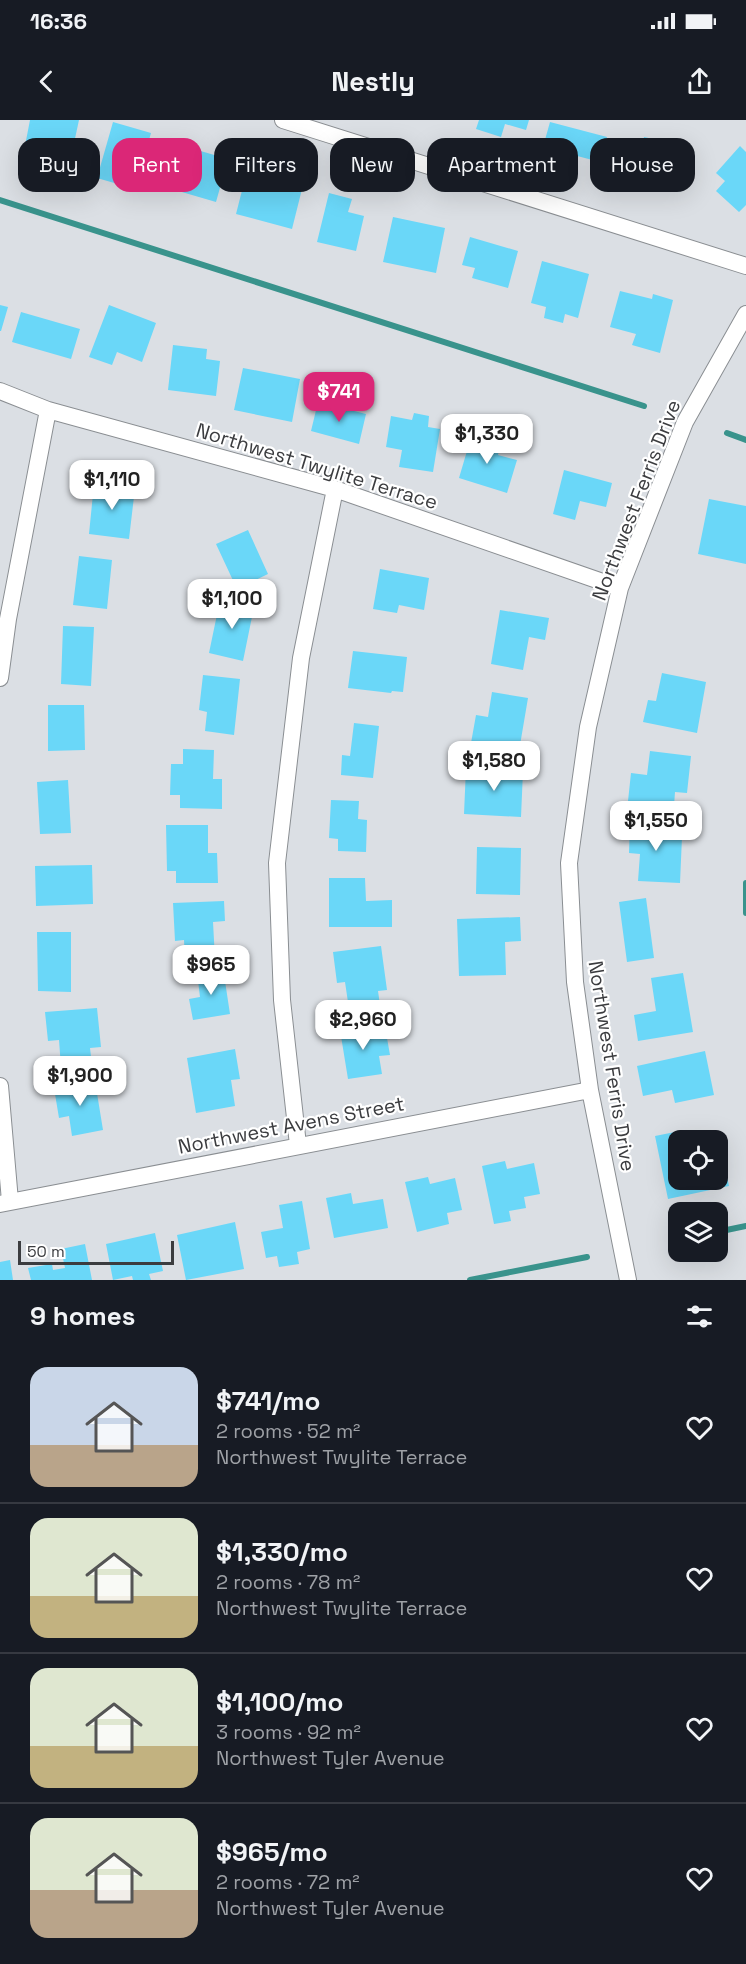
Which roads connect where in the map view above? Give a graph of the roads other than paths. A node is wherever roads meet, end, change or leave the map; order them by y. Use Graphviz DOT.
graph roads {
  1 [pos="283,120"];
  2 [pos="746,266"];
  3 [pos="746,314"];
  4 [pos="0,392"];
  5 [pos="48,410"];
  6 [pos="335,489"];
  7 [pos="620,588"];
  8 [pos="0,678"];
  9 [pos="0,1086"];
  10 [pos="590,1090"];
  11 [pos="298,1145"];
  12 [pos="5,1202"];
  13 [pos="628,1280"];
  1 -- 2 [label="street"];
  3 -- 7 [label="street, Northwest Ferris Drive"];
  4 -- 5 [label="street, Northwest Twylite Terrace"];
  5 -- 6 [label="street, Northwest Twylite Terrace"];
  5 -- 8 [label="street"];
  6 -- 7 [label="street, Northwest Twylite Terrace"];
  6 -- 11 [label="street"];
  7 -- 10 [label="street, Northwest Ferris Drive"];
  9 -- 12 [label="street"];
  10 -- 11 [label="street, Northwest Avens Street"];
  10 -- 13 [label="street, Northwest Ferris Drive"];
  11 -- 12 [label="street, Northwest Avens Street"];
}
